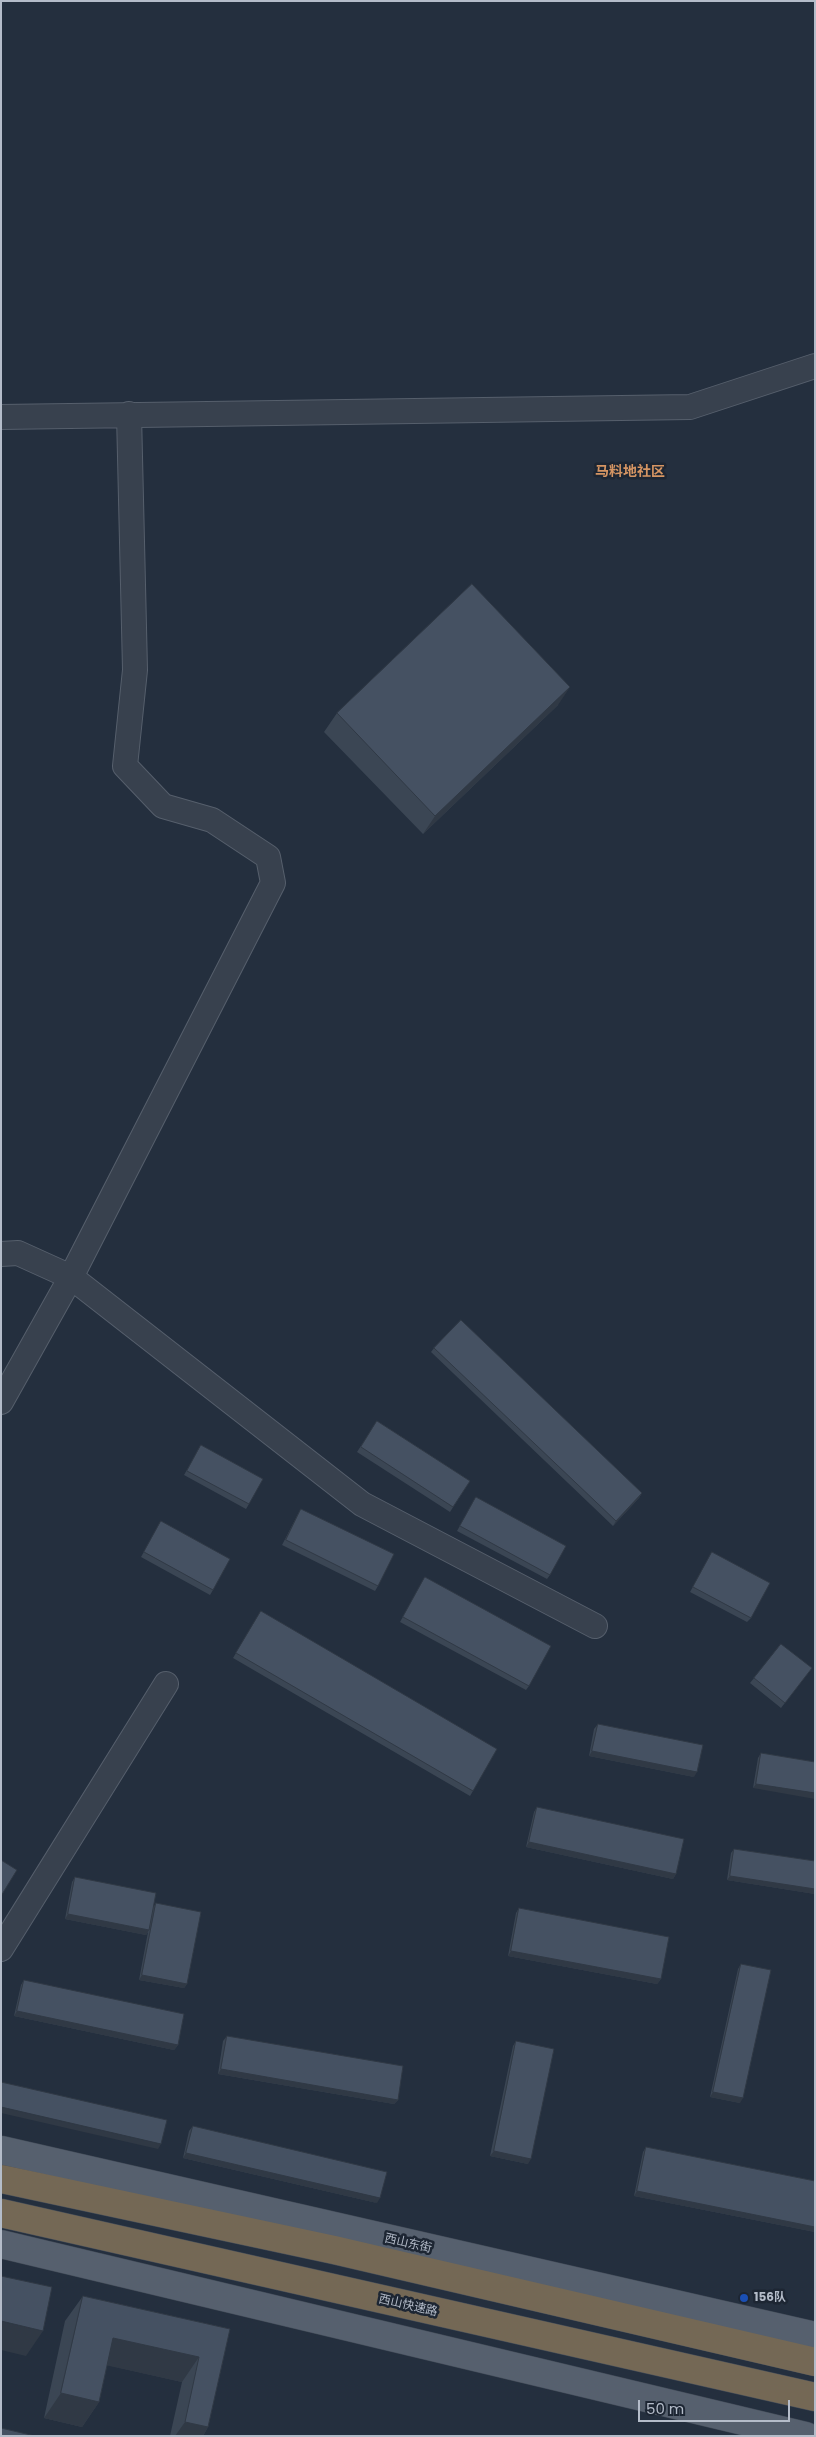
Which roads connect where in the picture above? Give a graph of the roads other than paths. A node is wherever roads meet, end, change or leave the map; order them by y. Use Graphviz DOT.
graph roads {
  1 [pos="815,366"];
  2 [pos="129,414"];
  3 [pos="1,418"];
  4 [pos="1,1254"];
  5 [pos="71,1276"];
  6 [pos="1,1402"];
  7 [pos="595,1626"];
  8 [pos="166,1684"];
  9 [pos="1,1949"];
  10 [pos="1,2150"];
  11 [pos="6,2178"];
  12 [pos="1,2212"];
  13 [pos="1,2244"];
  14 [pos="815,2336"];
  15 [pos="815,2362"];
  16 [pos="815,2397"];
  17 [pos="806,2436"];
  1 -- 2 [label="street"];
  2 -- 3 [label="street"];
  2 -- 5 [label="street"];
  4 -- 5 [label="street"];
  5 -- 6 [label="street"];
  5 -- 7 [label="street"];
  8 -- 9 [label="street"];
  10 -- 14 [label="main road, 西山东街"];
  11 -- 15 [label="highway"];
  12 -- 16 [label="highway, 西山快速路"];
  13 -- 17 [label="main road"];
}
